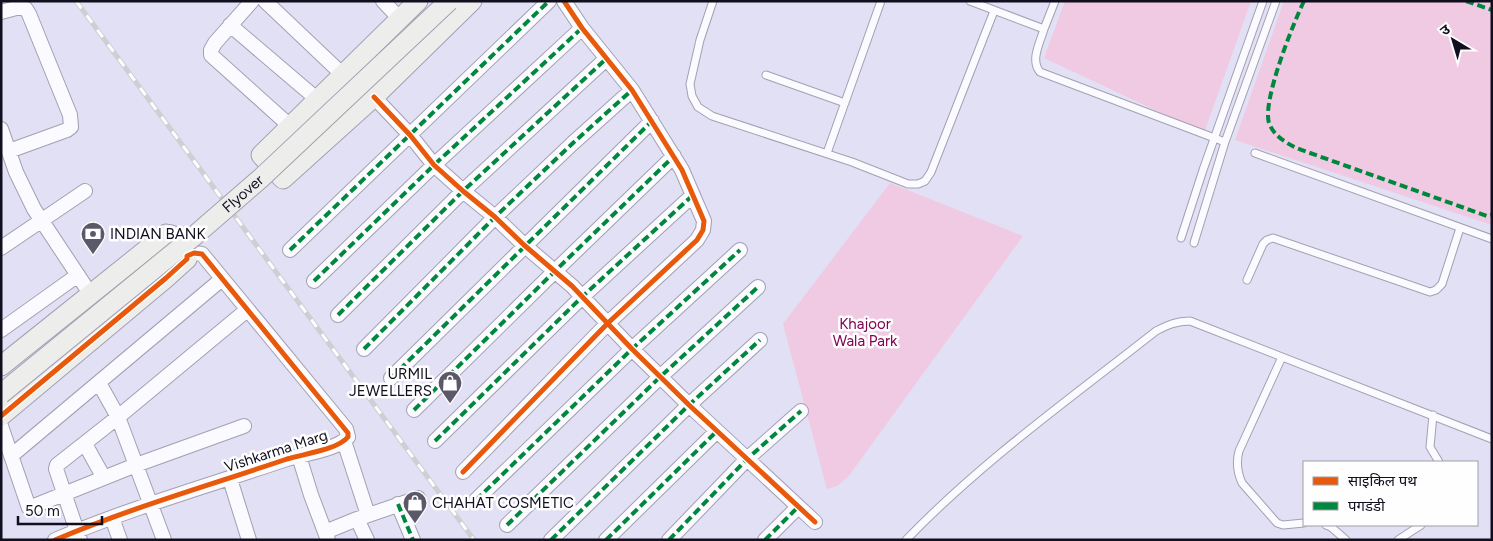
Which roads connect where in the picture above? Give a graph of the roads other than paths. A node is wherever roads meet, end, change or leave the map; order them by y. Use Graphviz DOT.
graph roads {
  1 [pos="252,1"];
  2 [pos="265,1"];
  3 [pos="383,1"];
  4 [pos="418,1"];
  5 [pos="431,1"];
  6 [pos="437,1"];
  7 [pos="449,1"];
  8 [pos="453,1"];
  9 [pos="472,1"];
  10 [pos="549,1"];
  11 [pos="564,1"];
  12 [pos="713,1"];
  13 [pos="881,1"];
  14 [pos="970,1"];
  15 [pos="1055,1"];
  16 [pos="1263,1"];
  17 [pos="1276,1"];
  18 [pos="994,11"];
  19 [pos="1,12"];
  20 [pos="400,19"];
  21 [pos="230,25"];
  22 [pos="582,28"];
  23 [pos="1044,29"];
  24 [pos="606,59"];
  25 [pos="343,75"];
  26 [pos="766,75"];
  27 [pos="632,90"];
  28 [pos="374,97"];
  29 [pos="318,100"];
  30 [pos="845,103"];
  31 [pos="652,121"];
  32 [pos="290,126"];
  33 [pos="1,129"];
  34 [pos="410,135"];
  35 [pos="1214,138"];
  36 [pos="1225,142"];
  37 [pos="9,151"];
  38 [pos="826,153"];
  39 [pos="1255,153"];
  40 [pos="674,156"];
  41 [pos="434,165"];
  42 [pos="85,191"];
  43 [pos="463,192"];
  44 [pos="693,195"];
  45 [pos="494,217"];
  46 [pos="40,220"];
  47 [pos="1460,228"];
  48 [pos="1181,238"];
  49 [pos="1492,239"];
  50 [pos="1194,243"];
  51 [pos="524,245"];
  52 [pos="1,248"];
  53 [pos="290,250"];
  54 [pos="740,250"];
  55 [pos="187,256"];
  56 [pos="555,271"];
  57 [pos="78,275"];
  58 [pos="222,279"];
  59 [pos="1247,280"];
  60 [pos="314,281"];
  61 [pos="758,287"];
  62 [pos="583,296"];
  63 [pos="104,300"];
  64 [pos="247,310"];
  65 [pos="338,315"];
  66 [pos="608,323"];
  67 [pos="1,330"];
  68 [pos="760,340"];
  69 [pos="632,348"];
  70 [pos="364,349"];
  71 [pos="1282,357"];
  72 [pos="1,366"];
  73 [pos="660,377"];
  74 [pos="391,378"];
  75 [pos="1,379"];
  76 [pos="1,383"];
  77 [pos="99,383"];
  78 [pos="1,394"];
  79 [pos="689,405"];
  80 [pos="414,410"];
  81 [pos="801,411"];
  82 [pos="1433,415"];
  83 [pos="118,417"];
  84 [pos="2,419"];
  85 [pos="244,426"];
  86 [pos="717,431"];
  87 [pos="1492,439"];
  88 [pos="344,441"];
  89 [pos="435,441"];
  90 [pos="85,444"];
  91 [pos="11,456"];
  92 [pos="299,456"];
  93 [pos="748,459"];
  94 [pos="1438,461"];
  95 [pos="136,465"];
  96 [pos="463,472"];
  97 [pos="104,478"];
  98 [pos="230,479"];
  99 [pos="64,494"];
  100 [pos="418,498"];
  101 [pos="476,500"];
  102 [pos="398,504"];
  103 [pos="150,505"];
  104 [pos="798,507"];
  105 [pos="363,517"];
  106 [pos="112,518"];
  107 [pos="816,522"];
  108 [pos="1303,523"];
  109 [pos="507,525"];
  110 [pos="1328,526"];
  111 [pos="1419,526"];
  112 [pos="78,535"];
  113 [pos="327,536"];
  114 [pos="55,540"];
  115 [pos="120,540"];
  116 [pos="164,540"];
  117 [pos="250,540"];
  118 [pos="367,540"];
  119 [pos="413,540"];
  120 [pos="551,540"];
  121 [pos="606,540"];
  122 [pos="669,540"];
  123 [pos="765,540"];
  124 [pos="906,540"];
  125 [pos="1346,540"];
  126 [pos="1398,540"];
  1 -- 21 [label="street"];
  2 -- 25 [label="street"];
  3 -- 20 [label="street"];
  4 -- 20 [label="street"];
  5 -- 75 [label="street, Flyover"];
  6 -- 8 [label="street"];
  7 -- 78 [label="street, Flyover, bridge"];
  9 -- 28 [label="street"];
  10 -- 34 [label="street"];
  11 -- 22 [label="street"];
  12 -- 38 [label="lane"];
  13 -- 30 [label="lane"];
  14 -- 18 [label="lane"];
  15 -- 23 [label="lane"];
  16 -- 35 [label="lane"];
  17 -- 36 [label="lane"];
  18 -- 23 [label="lane"];
  18 -- 38 [label="lane"];
  19 -- 37 [label="street"];
  20 -- 25 [label="street"];
  21 -- 29 [label="street"];
  21 -- 32 [label="street"];
  22 -- 24 [label="street"];
  22 -- 41 [label="street"];
  23 -- 35 [label="lane"];
  24 -- 27 [label="street"];
  24 -- 43 [label="street"];
  25 -- 29 [label="street"];
  26 -- 30 [label="lane"];
  27 -- 31 [label="street"];
  27 -- 45 [label="street"];
  28 -- 32 [label="street"];
  28 -- 34 [label="street"];
  29 -- 32 [label="street"];
  30 -- 38 [label="lane"];
  31 -- 40 [label="street"];
  31 -- 51 [label="street"];
  33 -- 37 [label="street"];
  34 -- 41 [label="street"];
  34 -- 53 [label="street"];
  35 -- 36 [label="lane"];
  35 -- 48 [label="lane"];
  36 -- 50 [label="lane"];
  37 -- 46 [label="street"];
  39 -- 47 [label="lane"];
  40 -- 44 [label="street"];
  40 -- 56 [label="street"];
  41 -- 43 [label="street"];
  41 -- 60 [label="street"];
  42 -- 46 [label="street"];
  43 -- 45 [label="street"];
  43 -- 65 [label="street"];
  44 -- 62 [label="street"];
  44 -- 66 [label="street"];
  45 -- 51 [label="street"];
  45 -- 70 [label="street"];
  46 -- 52 [label="street"];
  46 -- 57 [label="street"];
  47 -- 49 [label="lane"];
  47 -- 59 [label="lane"];
  51 -- 56 [label="street"];
  51 -- 74 [label="street"];
  54 -- 69 [label="street"];
  55 -- 58 [label="street, Vishkarma Marg"];
  55 -- 63 [label="street"];
  55 -- 84 [label="street"];
  56 -- 62 [label="street"];
  56 -- 80 [label="street"];
  57 -- 63 [label="street"];
  57 -- 67 [label="street"];
  58 -- 64 [label="street, Vishkarma Marg"];
  58 -- 77 [label="street"];
  61 -- 73 [label="street"];
  62 -- 66 [label="street"];
  62 -- 89 [label="street"];
  63 -- 72 [label="street"];
  63 -- 76 [label="street"];
  63 -- 84 [label="street"];
  64 -- 83 [label="street"];
  64 -- 88 [label="street, Vishkarma Marg"];
  66 -- 69 [label="street"];
  66 -- 96 [label="street"];
  68 -- 79 [label="street"];
  69 -- 73 [label="street"];
  69 -- 101 [label="street"];
  71 -- 82 [label="lane"];
  71 -- 108 [label="lane"];
  71 -- 124 [label="lane"];
  73 -- 79 [label="street"];
  73 -- 109 [label="street"];
  77 -- 83 [label="street"];
  77 -- 91 [label="street"];
  79 -- 86 [label="street"];
  79 -- 120 [label="street"];
  81 -- 93 [label="street"];
  82 -- 87 [label="lane"];
  82 -- 94 [label="lane"];
  83 -- 90 [label="street"];
  83 -- 95 [label="street"];
  84 -- 91 [label="street"];
  85 -- 95 [label="street"];
  86 -- 93 [label="street"];
  86 -- 121 [label="street"];
  88 -- 92 [label="street, Vishkarma Marg"];
  88 -- 105 [label="street"];
  90 -- 97 [label="street"];
  90 -- 99 [label="street"];
  91 -- 99 [label="street"];
  92 -- 98 [label="street, Vishkarma Marg"];
  92 -- 113 [label="street"];
  93 -- 104 [label="street"];
  93 -- 122 [label="street"];
  95 -- 97 [label="street"];
  95 -- 103 [label="street"];
  97 -- 99 [label="street"];
  98 -- 103 [label="street, Vishkarma Marg"];
  98 -- 117 [label="street"];
  99 -- 112 [label="street"];
  100 -- 102 [label="street"];
  102 -- 105 [label="street"];
  102 -- 119 [label="street"];
  103 -- 106 [label="street, Vishkarma Marg"];
  103 -- 116 [label="street"];
  104 -- 107 [label="street"];
  104 -- 123 [label="street"];
  105 -- 113 [label="street"];
  105 -- 118 [label="street"];
  106 -- 112 [label="street, Vishkarma Marg"];
  106 -- 115 [label="street"];
  110 -- 125 [label="lane"];
  111 -- 126 [label="lane"];
  112 -- 114 [label="street, Vishkarma Marg"];
}
